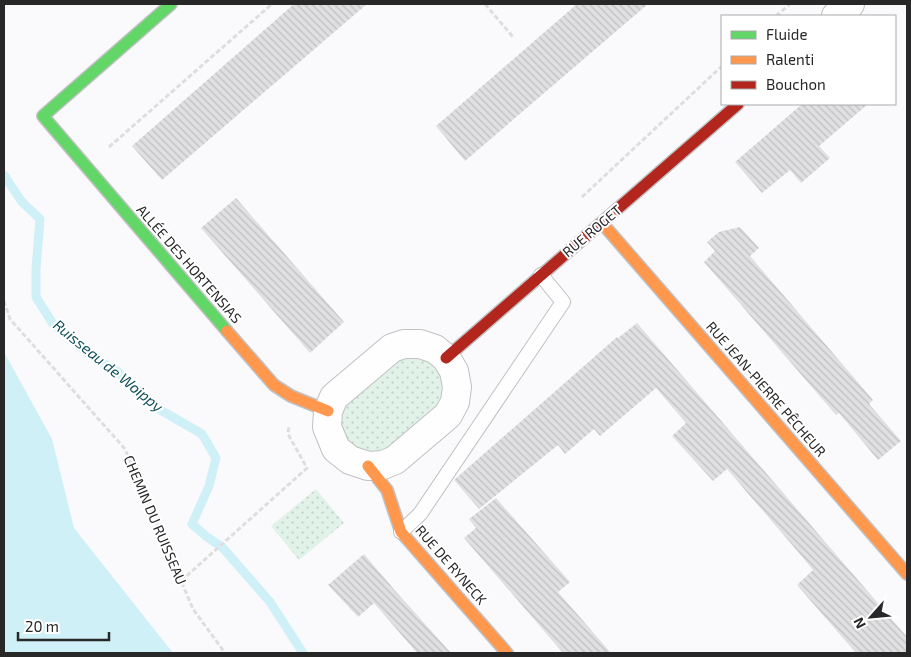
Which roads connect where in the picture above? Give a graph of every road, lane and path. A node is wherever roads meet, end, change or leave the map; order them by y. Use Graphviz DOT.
graph roads {
  1 [pos="171,4"];
  2 [pos="272,4"];
  3 [pos="485,4"];
  4 [pos="790,4"];
  5 [pos="850,4"];
  6 [pos="777,15"];
  7 [pos="837,15"];
  8 [pos="513,37"];
  9 [pos="721,67"];
  10 [pos="737,105"];
  11 [pos="86,167"];
  12 [pos="581,199"];
  13 [pos="602,223"];
  14 [pos="540,275"];
  15 [pos="4,301"];
  16 [pos="446,358"];
  17 [pos="291,396"];
  18 [pos="328,410"];
  19 [pos="368,466"];
  20 [pos="401,532"];
  21 [pos="907,574"];
  22 [pos="182,581"];
  23 [pos="225,653"];
  24 [pos="507,653"];
  1 -- 11 [label="street, ALLÉE DES HORTENSIAS"];
  2 -- 11 [label="path"];
  3 -- 8 [label="path"];
  4 -- 6 [label="path"];
  5 -- 7 [label="street"];
  9 -- 12 [label="path"];
  10 -- 13 [label="street, RUE ROGET"];
  11 -- 17 [label="street, ALLÉE DES HORTENSIAS"];
  13 -- 14 [label="street, RUE ROGET"];
  13 -- 21 [label="street, RUE JEAN-PIERRE PÊCHEUR"];
  14 -- 16 [label="street, RUE ROGET"];
  14 -- 20 [label="lane"];
  15 -- 22 [label="path, CHEMIN DU RUISSEAU"];
  16 -- 18 [label="street"];
  16 -- 19 [label="street"];
  17 -- 18 [label="street, ALLÉE DES HORTENSIAS"];
  17 -- 22 [label="path"];
  18 -- 19 [label="street"];
  19 -- 20 [label="street, RUE DE RYNECK"];
  20 -- 24 [label="street, RUE DE RYNECK"];
  22 -- 23 [label="path, CHEMIN DU RUISSEAU"];
}
